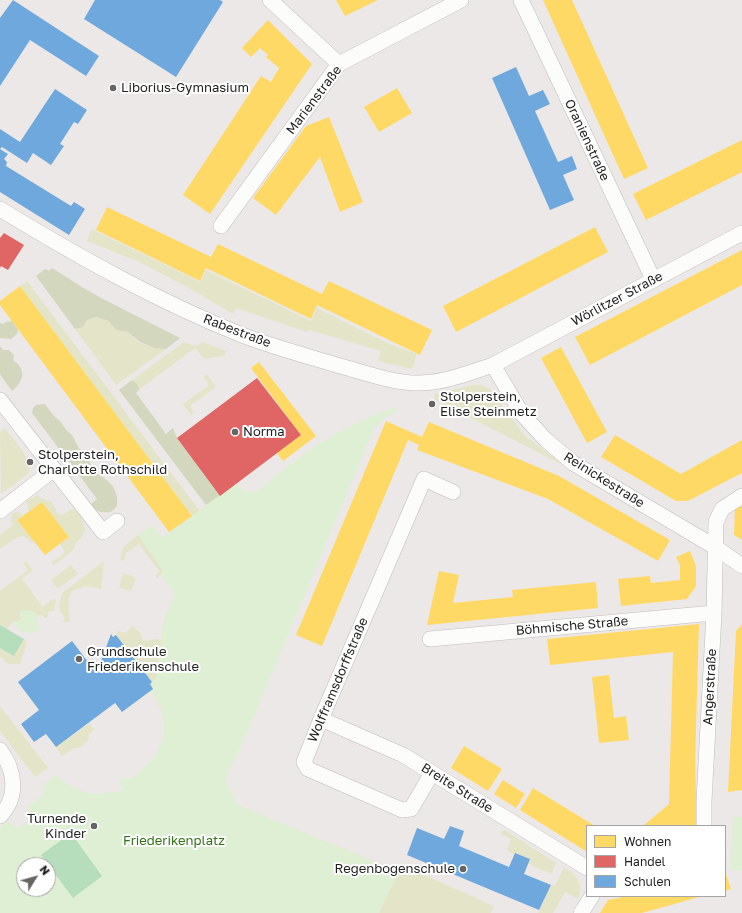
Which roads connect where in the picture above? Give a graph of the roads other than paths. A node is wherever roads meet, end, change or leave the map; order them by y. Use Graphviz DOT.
graph roads {
  1 [pos="270,0"];
  2 [pos="461,0"];
  3 [pos="521,0"];
  4 [pos="339,64"];
  5 [pos="0,209"];
  6 [pos="220,226"];
  7 [pos="742,233"];
  8 [pos="653,279"];
  9 [pos="493,365"];
  10 [pos="0,400"];
  11 [pos="54,469"];
  12 [pos="453,492"];
  13 [pos="742,496"];
  14 [pos="0,511"];
  15 [pos="117,521"];
  16 [pos="715,548"];
  17 [pos="742,566"];
  18 [pos="714,613"];
  19 [pos="430,639"];
  20 [pos="321,719"];
  21 [pos="0,750"];
  22 [pos="432,773"];
  23 [pos="0,816"];
  24 [pos="704,825"];
  25 [pos="586,867"];
  26 [pos="591,897"];
  27 [pos="581,913"];
  1 -- 4 [label="street"];
  2 -- 4 [label="street, Marienstraße"];
  3 -- 8 [label="street, Oranienstraße"];
  4 -- 6 [label="street, Marienstraße"];
  5 -- 9 [label="street, Rabestraße"];
  7 -- 8 [label="street, Wörlitzer Straße"];
  8 -- 9 [label="street, Wörlitzer Straße"];
  9 -- 16 [label="street, Reinickestraße"];
  10 -- 11 [label="street"];
  11 -- 14 [label="street"];
  11 -- 15 [label="street"];
  12 -- 20 [label="street, Wolfframsdorffstraße"];
  13 -- 16 [label="street, Angerstraße"];
  16 -- 17 [label="street, Reinickestraße"];
  16 -- 18 [label="street, Angerstraße"];
  18 -- 19 [label="street, Böhmische Straße"];
  18 -- 24 [label="street, Angerstraße"];
  20 -- 22 [label="street, Breite Straße"];
  20 -- 22 [label="street, Wolfframsdorffstraße"];
  21 -- 23 [label="street"];
  22 -- 25 [label="street, Breite Straße"];
  26 -- 27 [label="street"];
}
